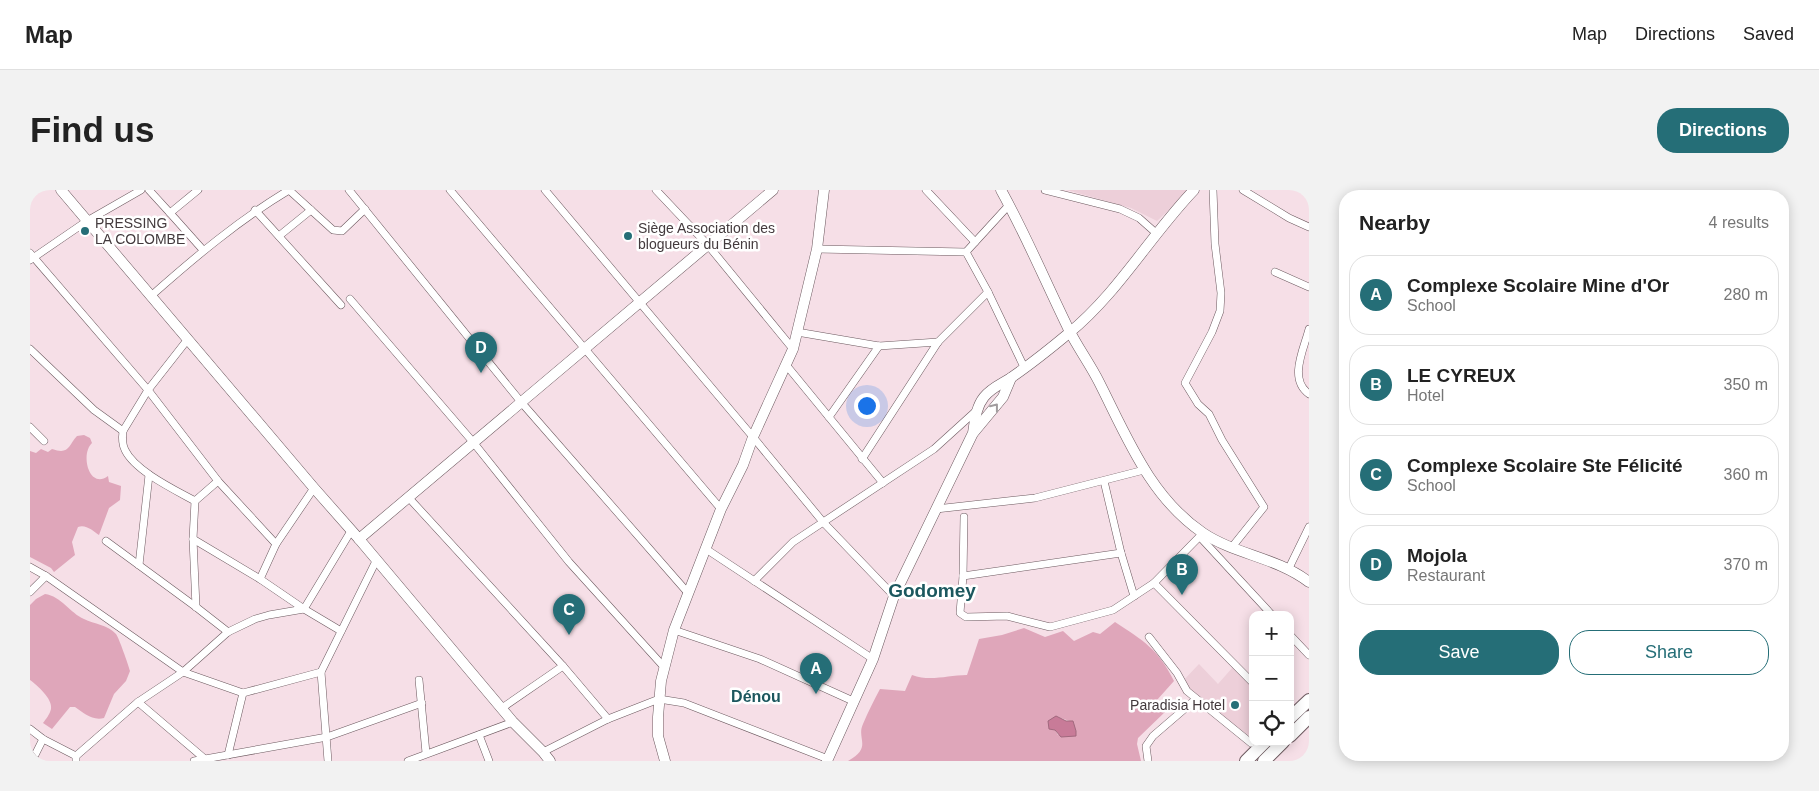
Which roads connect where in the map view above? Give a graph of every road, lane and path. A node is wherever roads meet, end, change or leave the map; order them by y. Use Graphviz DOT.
graph roads {
  1 [pos="61,190"];
  2 [pos="141,190"];
  3 [pos="149,190"];
  4 [pos="198,190"];
  5 [pos="289,190"];
  6 [pos="349,190"];
  7 [pos="450,190"];
  8 [pos="545,190"];
  9 [pos="656,190"];
  10 [pos="772,190"];
  11 [pos="824,190"];
  12 [pos="926,190"];
  13 [pos="1001,190"];
  14 [pos="1044,190"];
  15 [pos="1194,190"];
  16 [pos="1212,190"];
  17 [pos="1243,190"];
  18 [pos="1009,205"];
  19 [pos="365,209"];
  20 [pos="255,210"];
  21 [pos="311,210"];
  22 [pos="170,213"];
  23 [pos="87,221"];
  24 [pos="1309,227"];
  25 [pos="1156,233"];
  26 [pos="279,236"];
  27 [pos="975,242"];
  28 [pos="707,244"];
  29 [pos="818,249"];
  30 [pos="203,250"];
  31 [pos="966,252"];
  32 [pos="31,257"];
  33 [pos="1276,272"];
  34 [pos="1309,287"];
  35 [pos="988,292"];
  36 [pos="151,296"];
  37 [pos="350,299"];
  38 [pos="639,302"];
  39 [pos="341,304"];
  40 [pos="1309,329"];
  41 [pos="797,332"];
  42 [pos="1070,332"];
  43 [pos="188,339"];
  44 [pos="938,342"];
  45 [pos="879,346"];
  46 [pos="584,348"];
  47 [pos="30,349"];
  48 [pos="793,349"];
  49 [pos="787,366"];
  50 [pos="1024,367"];
  51 [pos="1011,378"];
  52 [pos="148,390"];
  53 [pos="1309,394"];
  54 [pos="521,402"];
  55 [pos="977,410"];
  56 [pos="829,417"];
  57 [pos="30,427"];
  58 [pos="123,431"];
  59 [pos="973,433"];
  60 [pos="754,437"];
  61 [pos="44,440"];
  62 [pos="473,442"];
  63 [pos="862,460"];
  64 [pos="1144,470"];
  65 [pos="149,475"];
  66 [pos="218,481"];
  67 [pos="1104,481"];
  68 [pos="883,483"];
  69 [pos="314,488"];
  70 [pos="409,498"];
  71 [pos="195,501"];
  72 [pos="721,509"];
  73 [pos="936,509"];
  74 [pos="964,518"];
  75 [pos="823,522"];
  76 [pos="1309,527"];
  77 [pos="351,531"];
  78 [pos="1202,535"];
  79 [pos="193,539"];
  80 [pos="359,539"];
  81 [pos="106,541"];
  82 [pos="276,544"];
  83 [pos="1232,547"];
  84 [pos="706,549"];
  85 [pos="1121,553"];
  86 [pos="377,559"];
  87 [pos="139,565"];
  88 [pos="30,567"];
  89 [pos="1290,568"];
  90 [pos="46,576"];
  91 [pos="963,576"];
  92 [pos="260,579"];
  93 [pos="754,581"];
  94 [pos="1309,582"];
  95 [pos="1154,583"];
  96 [pos="30,592"];
  97 [pos="688,593"];
  98 [pos="894,596"];
  99 [pos="1134,596"];
  100 [pos="196,607"];
  101 [pos="304,609"];
  102 [pos="1268,611"];
  103 [pos="674,630"];
  104 [pos="341,631"];
  105 [pos="228,632"];
  106 [pos="1149,637"];
  107 [pos="1294,639"];
  108 [pos="1309,655"];
  109 [pos="873,659"];
  110 [pos="563,666"];
  111 [pos="664,667"];
  112 [pos="183,672"];
  113 [pos="321,672"];
  114 [pos="1249,679"];
  115 [pos="420,680"];
  116 [pos="243,693"];
  117 [pos="659,699"];
  118 [pos="1196,699"];
  119 [pos="1309,700"];
  120 [pos="853,701"];
  121 [pos="138,702"];
  122 [pos="422,703"];
  123 [pos="502,708"];
  124 [pos="1294,714"];
  125 [pos="1309,717"];
  126 [pos="608,719"];
  127 [pos="513,722"];
  128 [pos="30,729"];
  129 [pos="1294,732"];
  130 [pos="479,735"];
  131 [pos="327,737"];
  132 [pos="43,739"];
  133 [pos="1249,741"];
  134 [pos="1261,746"];
  135 [pos="1279,746"];
  136 [pos="543,752"];
  137 [pos="426,753"];
  138 [pos="228,755"];
  139 [pos="76,759"];
  140 [pos="205,760"];
  141 [pos="827,760"];
  142 [pos="32,761"];
  143 [pos="194,761"];
  144 [pos="328,761"];
  145 [pos="408,761"];
  146 [pos="488,761"];
  147 [pos="550,761"];
  148 [pos="665,761"];
  149 [pos="1148,761"];
  150 [pos="1246,761"];
  151 [pos="1264,761"];
  1 -- 23 [label="main road"];
  2 -- 23 [label="street"];
  3 -- 22 [label="street"];
  4 -- 22 [label="street"];
  5 -- 20 [label="street"];
  5 -- 21 [label="street"];
  6 -- 19 [label="street"];
  7 -- 46 [label="street"];
  8 -- 38 [label="street"];
  9 -- 28 [label="street"];
  10 -- 28 [label="main road"];
  11 -- 29 [label="main road"];
  12 -- 27 [label="street"];
  13 -- 18 [label="main road"];
  14 -- 25 [label="street"];
  15 -- 25 [label="main road"];
  16 -- 83 [label="street"];
  17 -- 24 [label="street"];
  18 -- 27 [label="street"];
  18 -- 42 [label="main road"];
  19 -- 21 [label="street"];
  19 -- 54 [label="street"];
  20 -- 26 [label="street"];
  20 -- 30 [label="street"];
  21 -- 26 [label="street"];
  22 -- 30 [label="street"];
  23 -- 32 [label="street"];
  23 -- 36 [label="main road"];
  25 -- 42 [label="main road"];
  26 -- 39 [label="street"];
  27 -- 31 [label="street"];
  28 -- 38 [label="main road"];
  28 -- 48 [label="street"];
  29 -- 31 [label="street"];
  29 -- 41 [label="main road"];
  30 -- 36 [label="street"];
  31 -- 35 [label="street"];
  32 -- 52 [label="street"];
  33 -- 34 [label="street"];
  35 -- 44 [label="street"];
  35 -- 50 [label="street"];
  36 -- 43 [label="main road"];
  37 -- 62 [label="street"];
  38 -- 46 [label="main road"];
  38 -- 60 [label="street"];
  40 -- 53 [label="street"];
  41 -- 45 [label="street"];
  41 -- 48 [label="main road"];
  42 -- 50 [label="main road"];
  42 -- 64 [label="main road"];
  43 -- 52 [label="street"];
  43 -- 69 [label="main road"];
  44 -- 45 [label="street"];
  44 -- 63 [label="street"];
  45 -- 56 [label="street"];
  46 -- 54 [label="main road"];
  46 -- 72 [label="street"];
  47 -- 58 [label="street"];
  48 -- 49 [label="main road"];
  49 -- 56 [label="street"];
  49 -- 60 [label="main road"];
  50 -- 51 [label="main road"];
  51 -- 55 [label="main road"];
  59 -- 51 [label="main road, one-way"];
  52 -- 58 [label="street"];
  52 -- 66 [label="street"];
  54 -- 62 [label="main road"];
  54 -- 97 [label="street"];
  55 -- 59 [label="main road"];
  55 -- 68 [label="street"];
  56 -- 63 [label="street"];
  57 -- 61 [label="street"];
  58 -- 65 [label="street"];
  59 -- 73 [label="main road"];
  60 -- 72 [label="main road"];
  60 -- 75 [label="street"];
  62 -- 70 [label="main road"];
  62 -- 111 [label="street"];
  63 -- 68 [label="street"];
  64 -- 67 [label="street"];
  64 -- 78 [label="main road"];
  65 -- 71 [label="street"];
  65 -- 87 [label="street"];
  66 -- 71 [label="street"];
  66 -- 82 [label="street"];
  67 -- 73 [label="street"];
  67 -- 85 [label="street"];
  68 -- 75 [label="street"];
  69 -- 77 [label="main road"];
  69 -- 82 [label="street"];
  70 -- 80 [label="main road"];
  70 -- 110 [label="street"];
  71 -- 79 [label="street"];
  72 -- 84 [label="main road"];
  73 -- 98 [label="main road"];
  74 -- 91 [label="street"];
  75 -- 93 [label="street"];
  75 -- 98 [label="street"];
  76 -- 89 [label="street"];
  77 -- 80 [label="main road"];
  77 -- 101 [label="street"];
  78 -- 83 [label="main road"];
  78 -- 95 [label="street"];
  78 -- 102 [label="street"];
  79 -- 92 [label="street"];
  79 -- 100 [label="street"];
  80 -- 86 [label="main road"];
  81 -- 87 [label="street"];
  82 -- 92 [label="street"];
  83 -- 89 [label="main road"];
  84 -- 93 [label="street"];
  84 -- 97 [label="main road"];
  85 -- 91 [label="street"];
  85 -- 99 [label="street"];
  86 -- 104 [label="street"];
  86 -- 123 [label="main road"];
  87 -- 100 [label="street"];
  88 -- 90 [label="street"];
  89 -- 94 [label="main road"];
  90 -- 96 [label="street"];
  90 -- 112 [label="street"];
  91 -- 99 [label="street"];
  92 -- 101 [label="street"];
  93 -- 109 [label="street"];
  95 -- 99 [label="street"];
  95 -- 114 [label="street"];
  97 -- 103 [label="main road"];
  98 -- 109 [label="main road"];
  100 -- 105 [label="street"];
  101 -- 104 [label="street"];
  101 -- 105 [label="street"];
  103 -- 111 [label="main road"];
  103 -- 120 [label="street"];
  104 -- 113 [label="street"];
  105 -- 112 [label="street"];
  106 -- 118 [label="street"];
  107 -- 108 [label="street"];
  109 -- 120 [label="main road"];
  110 -- 123 [label="street"];
  110 -- 126 [label="street"];
  111 -- 117 [label="main road"];
  112 -- 116 [label="street"];
  112 -- 121 [label="street"];
  113 -- 116 [label="street"];
  113 -- 131 [label="street"];
  115 -- 122 [label="street"];
  116 -- 138 [label="street"];
  117 -- 126 [label="street"];
  117 -- 141 [label="street"];
  117 -- 148 [label="main road"];
  118 -- 133 [label="street"];
  118 -- 149 [label="street"];
  119 -- 124 [label="highway"];
  120 -- 141 [label="main road"];
  121 -- 139 [label="street"];
  121 -- 140 [label="street"];
  122 -- 131 [label="street"];
  122 -- 137 [label="street"];
  123 -- 127 [label="main road"];
  125 -- 129 [label="highway"];
  126 -- 136 [label="street"];
  127 -- 130 [label="street"];
  127 -- 136 [label="main road"];
  128 -- 132 [label="street"];
  130 -- 137 [label="street"];
  130 -- 146 [label="street"];
  131 -- 138 [label="street"];
  131 -- 144 [label="street"];
  132 -- 139 [label="street"];
  132 -- 142 [label="street"];
  134 -- 150 [label="highway"];
  135 -- 151 [label="highway"];
  136 -- 147 [label="main road"];
  137 -- 145 [label="street"];
  138 -- 140 [label="street"];
  140 -- 143 [label="street"];
}
